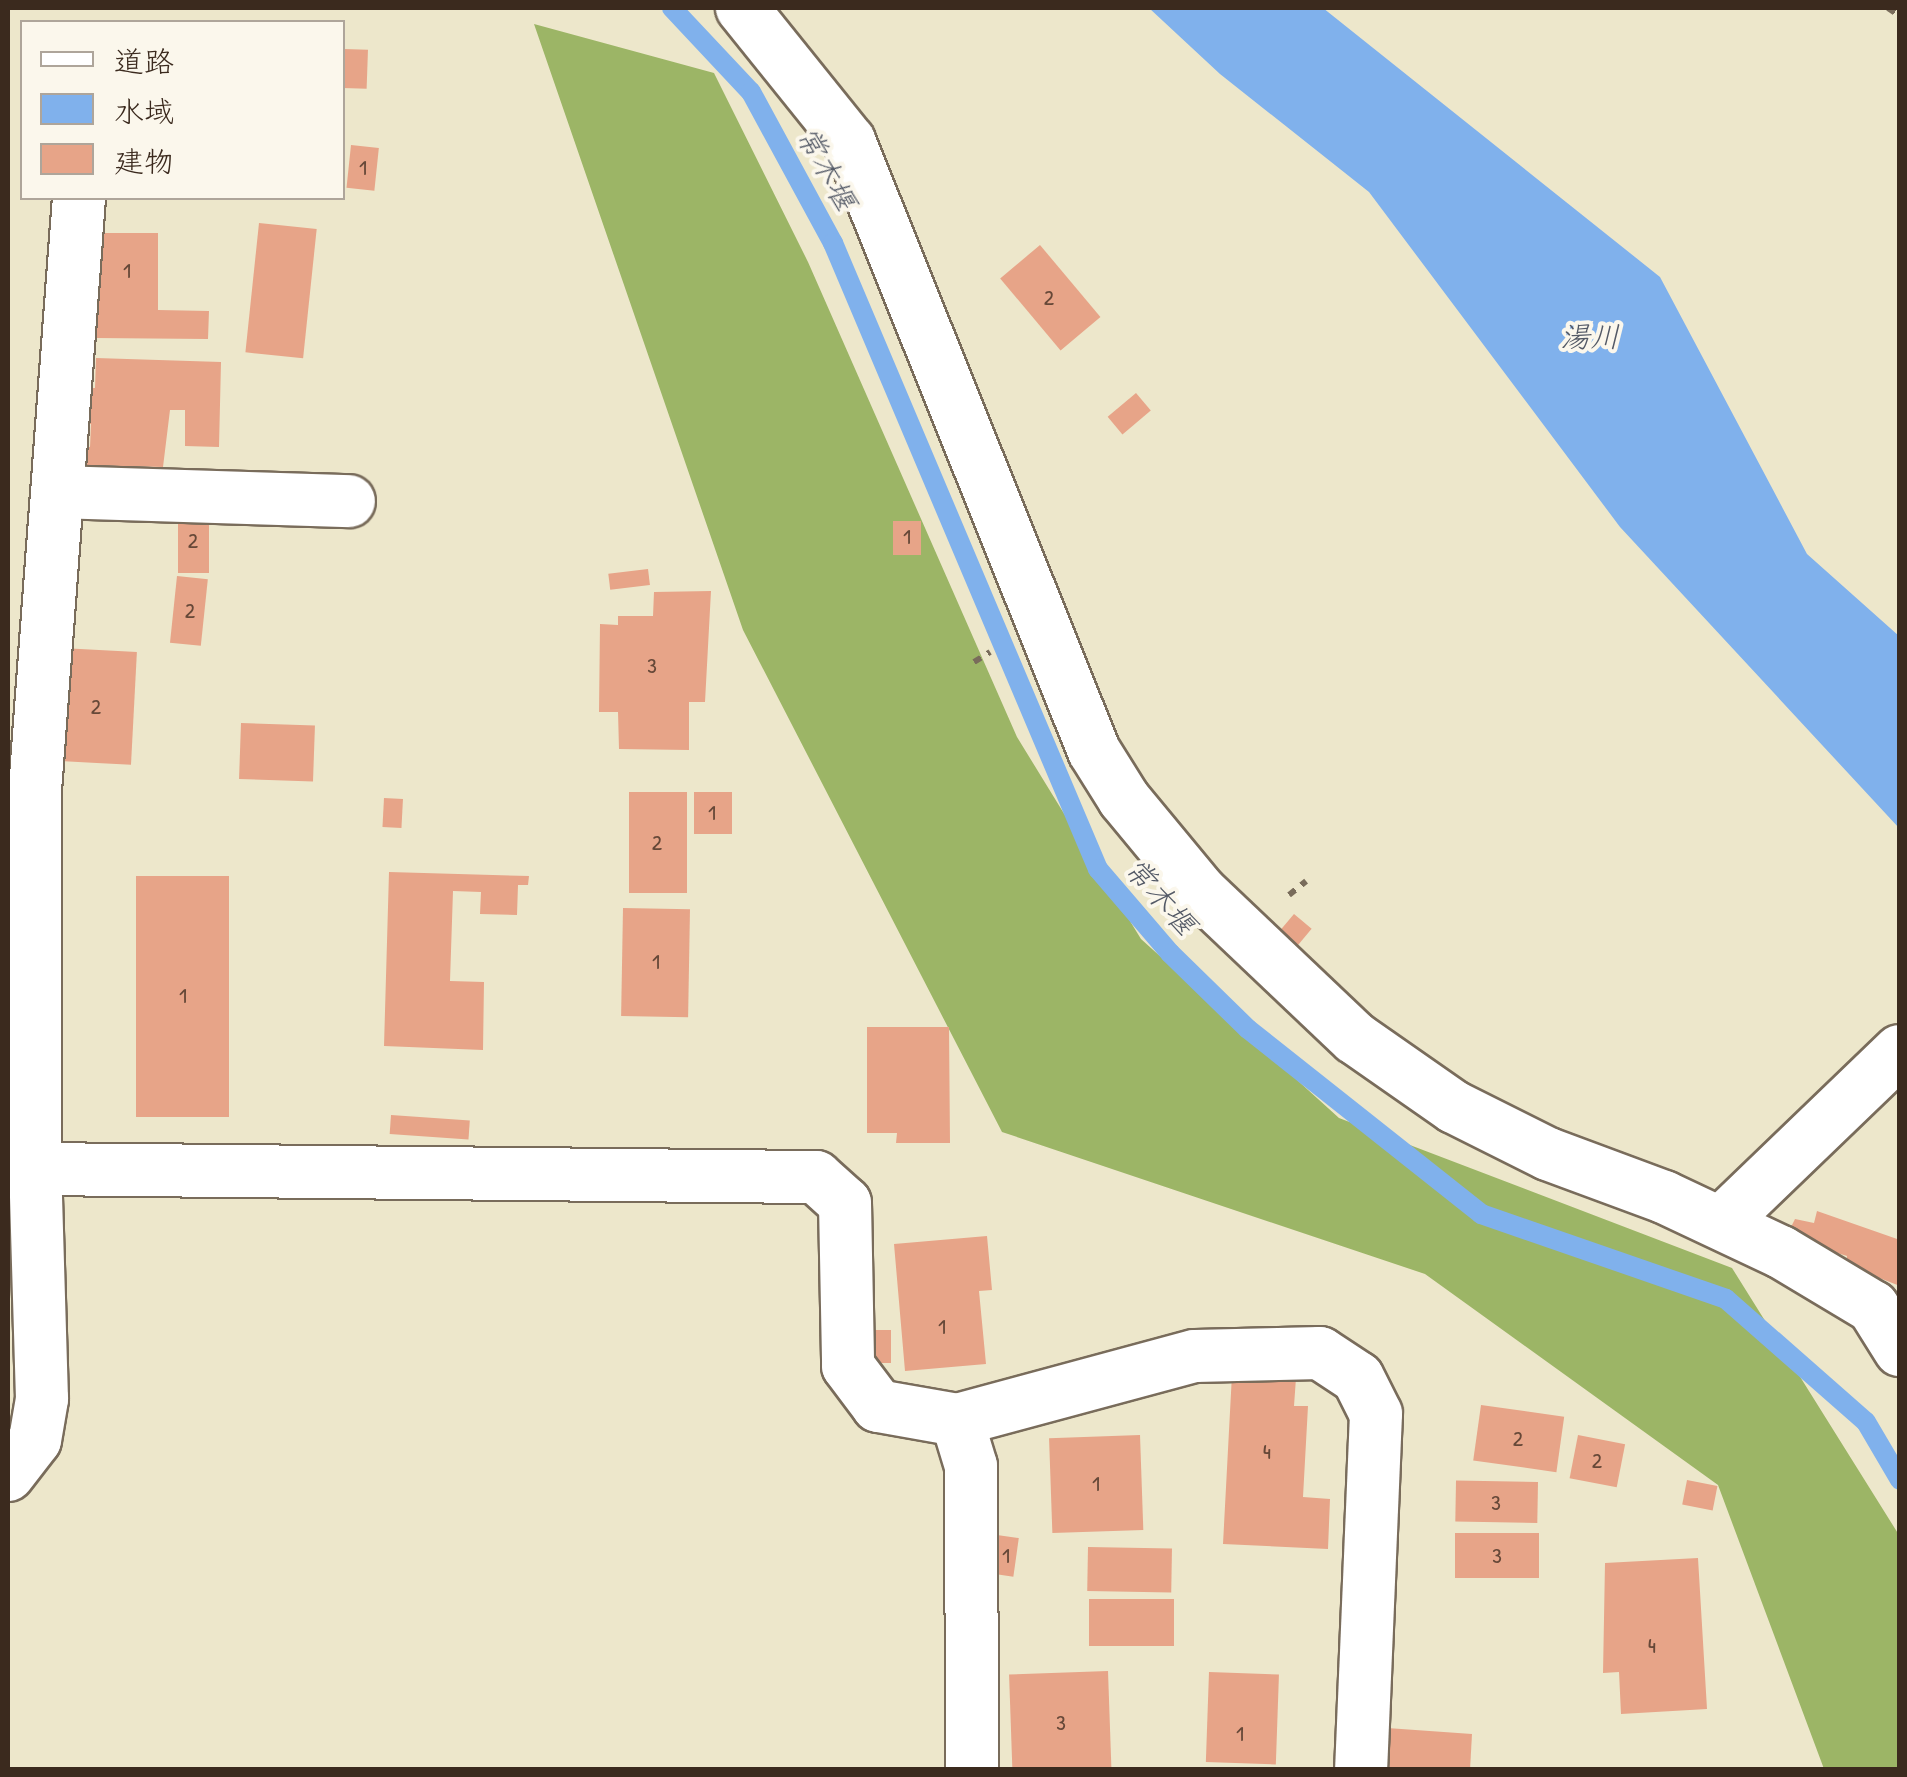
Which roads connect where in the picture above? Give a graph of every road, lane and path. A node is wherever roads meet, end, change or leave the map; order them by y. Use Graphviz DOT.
graph roads {
  1 [pos="742,8"];
  2 [pos="1888,8"];
  3 [pos="1900,16"];
  4 [pos="79,200"];
  5 [pos="60,492"];
  6 [pos="349,501"];
  7 [pos="987,654"];
  8 [pos="974,662"];
  9 [pos="1900,1051"];
  10 [pos="21,1170"];
  11 [pos="1721,1223"];
  12 [pos="1900,1350"];
  13 [pos="957,1420"];
  14 [pos="8,1475"];
  15 [pos="972,1770"];
  16 [pos="1362,1770"];
  1 -- 11 [label="street"];
  2 -- 3 [label="path"];
  4 -- 5 [label="street"];
  5 -- 6 [label="street"];
  5 -- 10 [label="street"];
  7 -- 8 [label="path"];
  9 -- 11 [label="street"];
  10 -- 13 [label="street"];
  10 -- 14 [label="street"];
  11 -- 12 [label="street"];
  13 -- 15 [label="street"];
  13 -- 16 [label="street"];
}
